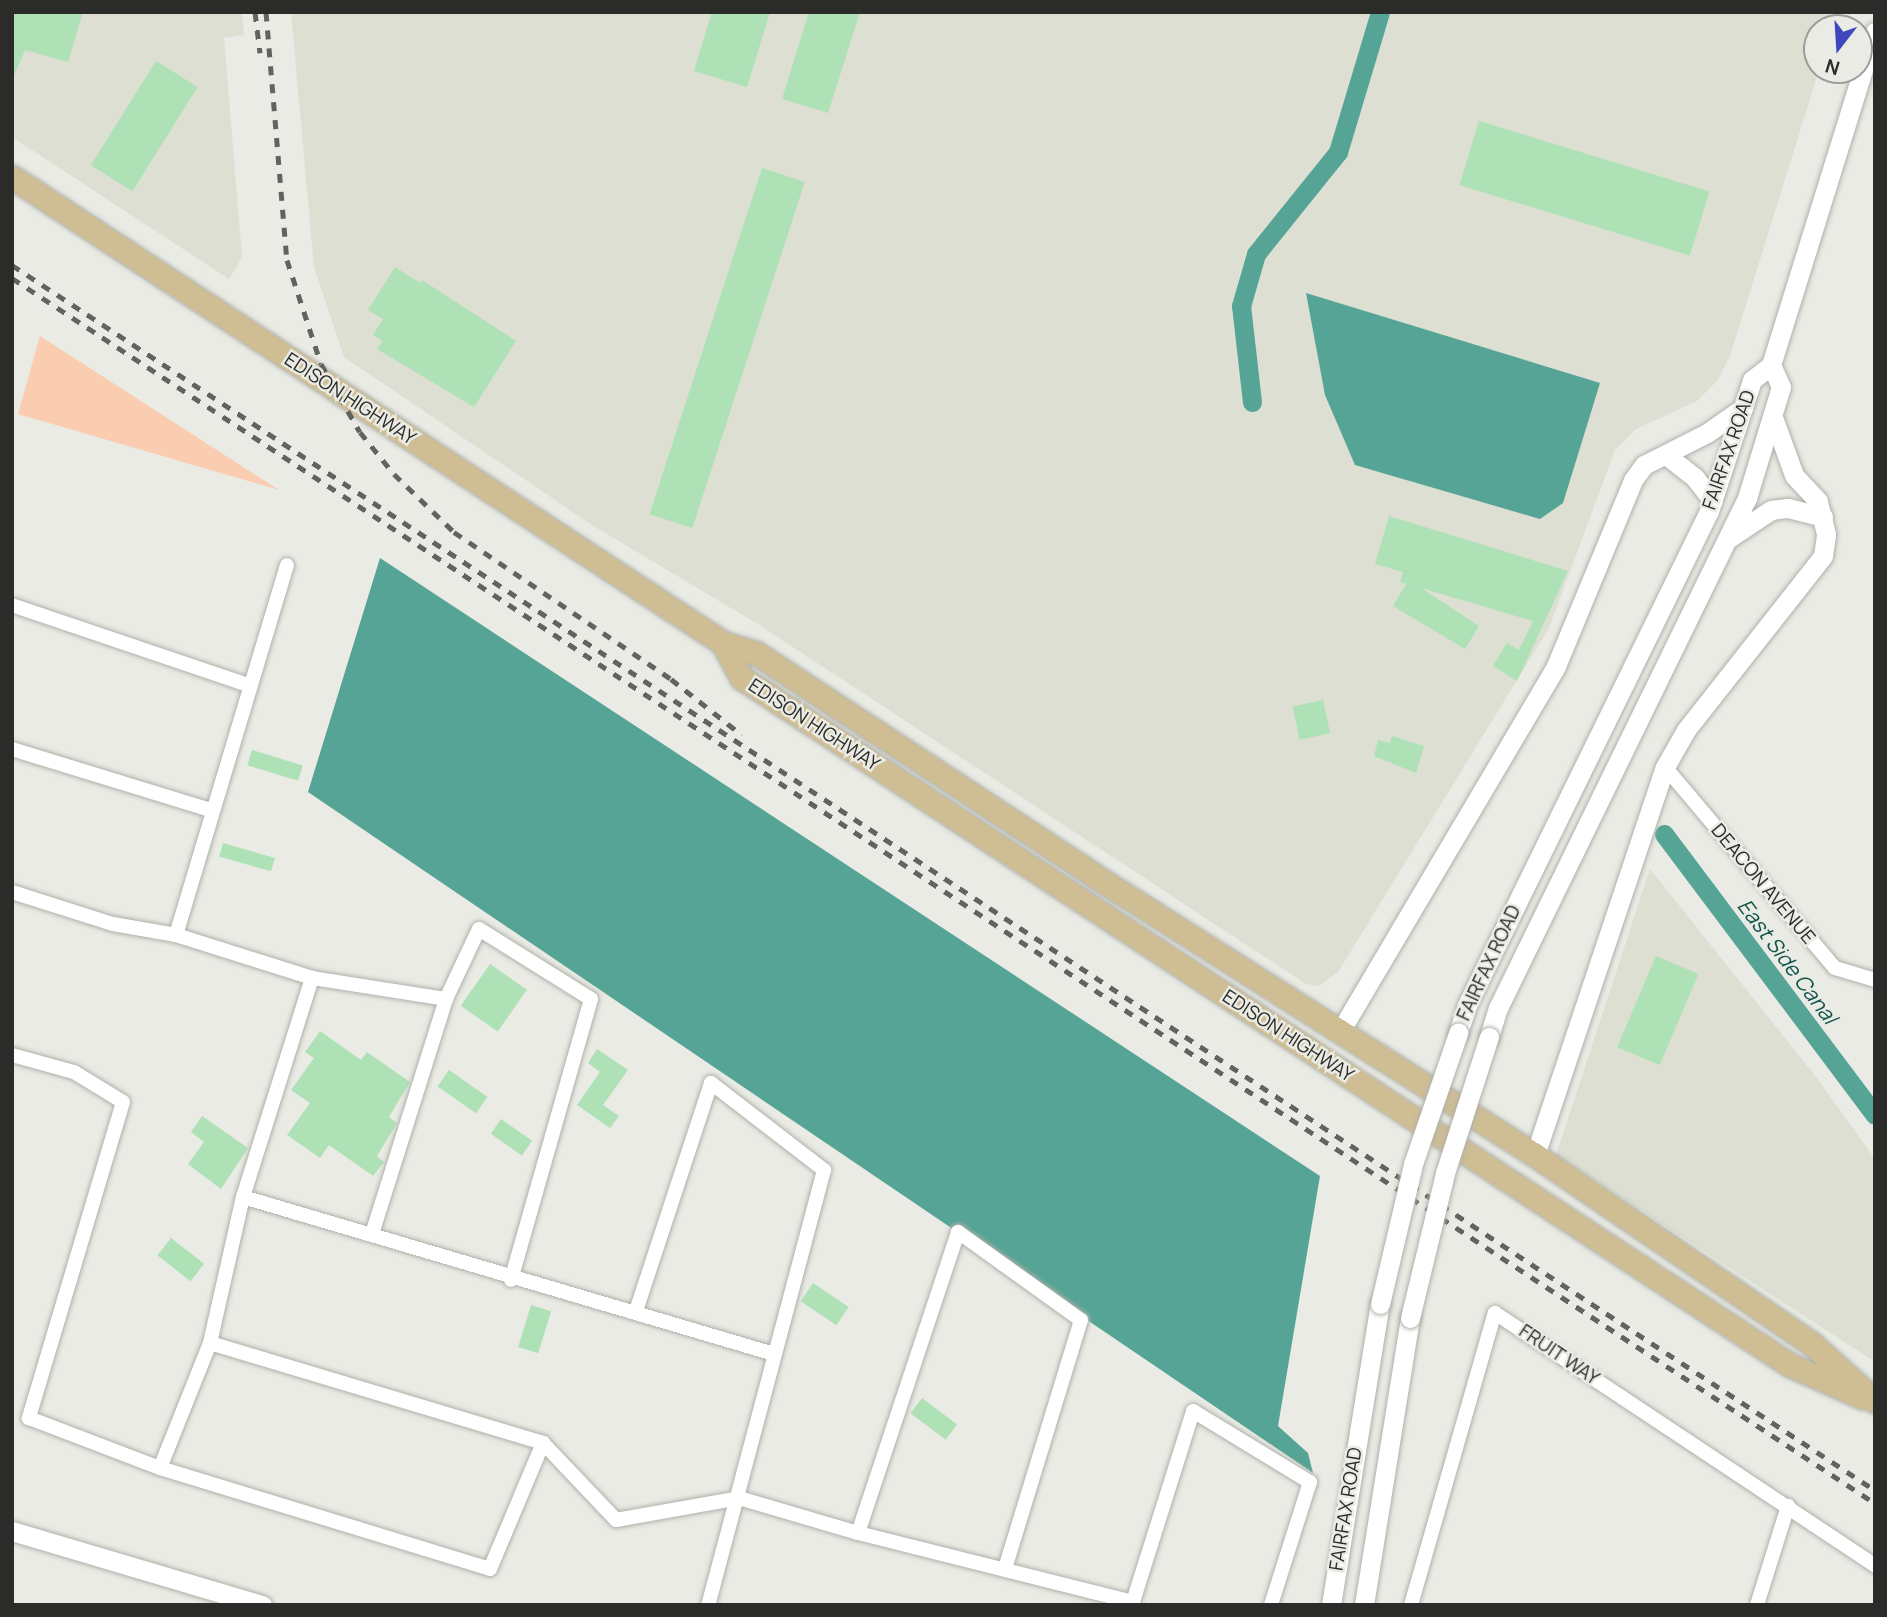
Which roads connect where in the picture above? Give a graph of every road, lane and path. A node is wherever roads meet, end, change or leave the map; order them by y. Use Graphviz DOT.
graph roads {
  1 [pos="1875,32"];
  2 [pos="12,177"];
  3 [pos="1771,365"];
  4 [pos="1743,408"];
  5 [pos="1774,420"];
  6 [pos="1666,456"];
  7 [pos="1713,501"];
  8 [pos="1823,517"];
  9 [pos="1726,540"];
  10 [pos="287,565"];
  11 [pos="12,605"];
  12 [pos="723,643"];
  13 [pos="251,686"];
  14 [pos="12,749"];
  15 [pos="1665,767"];
  16 [pos="213,811"];
  17 [pos="12,892"];
  18 [pos="176,935"];
  19 [pos="312,978"];
  20 [pos="1875,980"];
  21 [pos="446,999"];
  22 [pos="1341,1030"];
  23 [pos="12,1055"];
  24 [pos="1535,1155"];
  25 [pos="243,1197"];
  26 [pos="372,1234"];
  27 [pos="511,1279"];
  28 [pos="636,1311"];
  29 [pos="210,1343"];
  30 [pos="774,1353"];
  31 [pos="1875,1402"];
  32 [pos="543,1443"];
  33 [pos="160,1468"];
  34 [pos="739,1498"];
  35 [pos="1788,1506"];
  36 [pos="12,1531"];
  37 [pos="858,1533"];
  38 [pos="1875,1565"];
  39 [pos="1005,1569"];
  40 [pos="1132,1603"];
  41 [pos="262,1605"];
  42 [pos="708,1605"];
  43 [pos="1271,1605"];
  44 [pos="1331,1605"];
  45 [pos="1364,1605"];
  46 [pos="1411,1605"];
  47 [pos="1757,1605"];
  1 -- 3 [label="main road, FAIRFAX ROAD"];
  2 -- 12 [label="main road, EDISON HIGHWAY"];
  3 -- 4 [label="main road, FAIRFAX ROAD"];
  3 -- 5 [label="main road, FAIRFAX ROAD"];
  4 -- 6 [label="main road"];
  4 -- 7 [label="main road, FAIRFAX ROAD"];
  5 -- 8 [label="main road"];
  5 -- 9 [label="main road, FAIRFAX ROAD"];
  6 -- 7 [label="main road"];
  6 -- 22 [label="main road"];
  7 -- 44 [label="main road, FAIRFAX ROAD, bridge"];
  8 -- 9 [label="main road"];
  8 -- 15 [label="main road"];
  9 -- 45 [label="main road, FAIRFAX ROAD, bridge"];
  10 -- 13 [label="street"];
  11 -- 13 [label="street"];
  12 -- 22 [label="main road, EDISON HIGHWAY"];
  12 -- 31 [label="main road, EDISON HIGHWAY"];
  13 -- 16 [label="street"];
  14 -- 16 [label="street"];
  15 -- 20 [label="street, DEACON AVENUE"];
  15 -- 24 [label="main road"];
  16 -- 18 [label="street"];
  17 -- 18 [label="street"];
  18 -- 19 [label="street"];
  19 -- 21 [label="street"];
  19 -- 25 [label="street"];
  21 -- 26 [label="street"];
  21 -- 27 [label="street"];
  22 -- 24 [label="main road, EDISON HIGHWAY"];
  23 -- 33 [label="street"];
  24 -- 31 [label="main road, EDISON HIGHWAY"];
  25 -- 26 [label="street"];
  25 -- 29 [label="street"];
  26 -- 27 [label="street"];
  27 -- 28 [label="street"];
  28 -- 30 [label="street"];
  28 -- 30 [label="street"];
  29 -- 32 [label="street"];
  29 -- 33 [label="street"];
  30 -- 34 [label="street"];
  32 -- 33 [label="street"];
  32 -- 34 [label="street"];
  34 -- 37 [label="street"];
  34 -- 42 [label="street"];
  35 -- 38 [label="street, FRUIT WAY"];
  35 -- 46 [label="street, FRUIT WAY"];
  35 -- 47 [label="street"];
  36 -- 41 [label="main road"];
  37 -- 39 [label="street"];
  37 -- 39 [label="street"];
  39 -- 40 [label="street"];
  40 -- 43 [label="street"];
}
